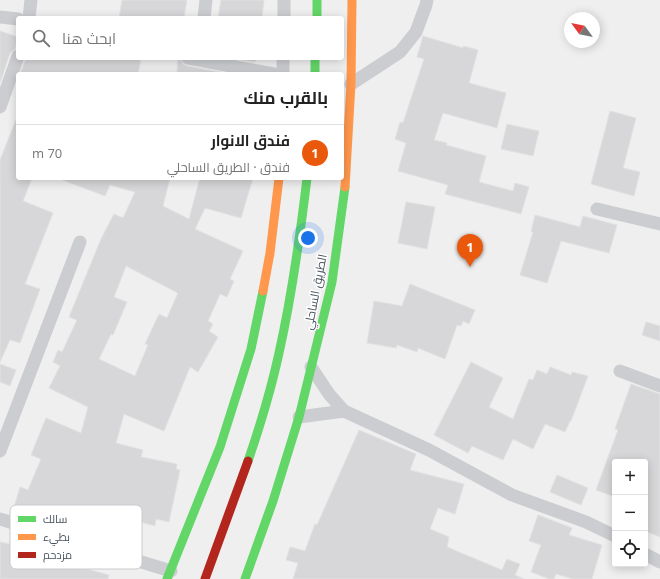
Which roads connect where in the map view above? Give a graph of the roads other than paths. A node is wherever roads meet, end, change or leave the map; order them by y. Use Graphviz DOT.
graph roads {
  1 [pos="31,0"];
  2 [pos="206,0"];
  3 [pos="284,0"];
  4 [pos="317,0"];
  5 [pos="352,0"];
  6 [pos="427,0"];
  7 [pos="29,16"];
  8 [pos="204,16"];
  9 [pos="284,16"];
  10 [pos="317,16"];
  11 [pos="0,17"];
  12 [pos="16,19"];
  13 [pos="17,60"];
  14 [pos="201,60"];
  15 [pos="283,60"];
  16 [pos="315,60"];
  17 [pos="264,72"];
  18 [pos="283,72"];
  19 [pos="315,72"];
  20 [pos="351,84"];
  21 [pos="0,107"];
  22 [pos="280,180"];
  23 [pos="307,180"];
  24 [pos="597,209"];
  25 [pos="660,224"];
  26 [pos="80,242"];
  27 [pos="311,367"];
  28 [pos="620,371"];
  29 [pos="660,386"];
  30 [pos="344,411"];
  31 [pos="299,417"];
  32 [pos="0,451"];
  33 [pos="0,519"];
  34 [pos="10,522"];
  35 [pos="612,535"];
  36 [pos="648,556"];
  37 [pos="660,562"];
  38 [pos="142,566"];
  39 [pos="169,575"];
  40 [pos="205,579"];
  41 [pos="245,579"];
  1 -- 7 [label="street"];
  2 -- 8 [label="street"];
  3 -- 9 [label="street"];
  4 -- 10 [label="main road"];
  5 -- 20 [label="main road, الطريق الساحلي"];
  6 -- 20 [label="street"];
  11 -- 12 [label="street"];
  13 -- 21 [label="street"];
  14 -- 17 [label="street"];
  15 -- 18 [label="street"];
  16 -- 19 [label="main road"];
  20 -- 27 [label="main road, الطريق الساحلي"];
  22 -- 39 [label="main road"];
  23 -- 40 [label="main road, الطريق الساحلي"];
  24 -- 25 [label="street"];
  26 -- 32 [label="street"];
  27 -- 30 [label="street"];
  27 -- 31 [label="main road, الطريق الساحلي"];
  28 -- 29 [label="street"];
  30 -- 31 [label="street"];
  30 -- 35 [label="street"];
  31 -- 41 [label="main road, الطريق الساحلي"];
  33 -- 34 [label="street"];
  36 -- 37 [label="street"];
  38 -- 39 [label="street"];
}
